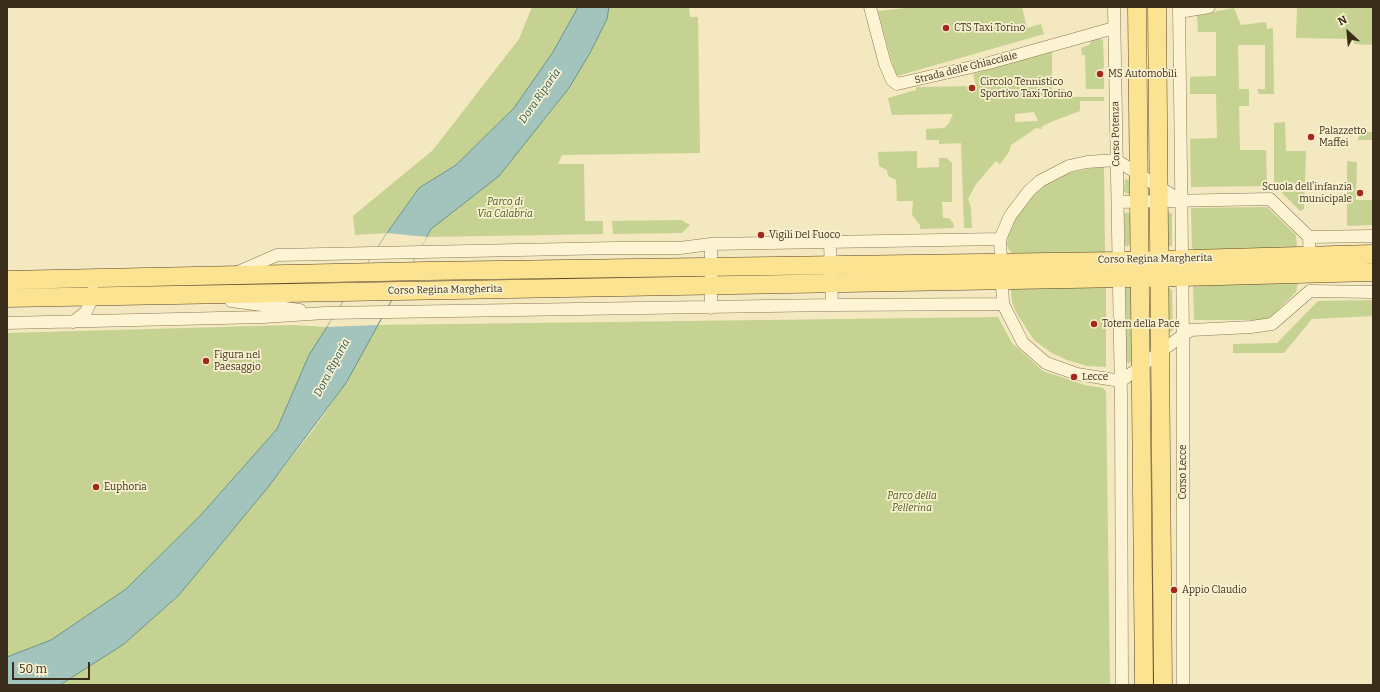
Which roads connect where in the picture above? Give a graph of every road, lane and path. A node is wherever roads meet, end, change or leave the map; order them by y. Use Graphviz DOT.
graph roads {
  1 [pos="870,7"];
  2 [pos="1114,7"];
  3 [pos="1137,7"];
  4 [pos="1157,7"];
  5 [pos="1208,7"];
  6 [pos="1179,10"];
  7 [pos="1114,28"];
  8 [pos="1116,160"];
  9 [pos="1138,174"];
  10 [pos="1159,194"];
  11 [pos="1180,200"];
  12 [pos="1118,202"];
  13 [pos="1139,202"];
  14 [pos="1373,236"];
  15 [pos="1309,237"];
  16 [pos="1000,239"];
  17 [pos="830,242"];
  18 [pos="711,244"];
  19 [pos="1373,254"];
  20 [pos="1310,255"];
  21 [pos="1181,259"];
  22 [pos="1118,260"];
  23 [pos="1139,260"];
  24 [pos="1159,260"];
  25 [pos="1001,263"];
  26 [pos="830,265"];
  27 [pos="711,266"];
  28 [pos="1373,272"];
  29 [pos="1310,274"];
  30 [pos="230,275"];
  31 [pos="1181,277"];
  32 [pos="92,278"];
  33 [pos="1118,278"];
  34 [pos="1139,278"];
  35 [pos="1159,278"];
  36 [pos="7,280"];
  37 [pos="1002,280"];
  38 [pos="831,284"];
  39 [pos="711,285"];
  40 [pos="1310,292"];
  41 [pos="1373,292"];
  42 [pos="180,294"];
  43 [pos="93,296"];
  44 [pos="7,298"];
  45 [pos="1003,304"];
  46 [pos="832,305"];
  47 [pos="711,308"];
  48 [pos="325,313"];
  49 [pos="73,322"];
  50 [pos="7,323"];
  51 [pos="1183,335"];
  52 [pos="1160,352"];
  53 [pos="1141,366"];
  54 [pos="1121,381"];
  55 [pos="1122,685"];
  56 [pos="1144,685"];
  57 [pos="1163,685"];
  58 [pos="1183,685"];
  1 -- 7 [label="street, Strada delle Ghiacciaie"];
  2 -- 7 [label="street, Corso Potenza"];
  3 -- 9 [label="main road"];
  4 -- 10 [label="main road"];
  5 -- 6 [label="street"];
  6 -- 11 [label="street"];
  7 -- 8 [label="street, Corso Potenza"];
  8 -- 9 [label="street"];
  8 -- 12 [label="street, Corso Potenza"];
  8 -- 16 [label="street"];
  9 -- 10 [label="street"];
  9 -- 13 [label="main road"];
  10 -- 11 [label="street"];
  10 -- 13 [label="street"];
  10 -- 24 [label="main road"];
  11 -- 15 [label="street"];
  11 -- 21 [label="street"];
  12 -- 13 [label="street"];
  12 -- 22 [label="street, Corso Potenza"];
  13 -- 23 [label="main road"];
  14 -- 15 [label="street"];
  15 -- 20 [label="street"];
  16 -- 17 [label="street, Corso Regina Margherita"];
  16 -- 25 [label="street"];
  17 -- 18 [label="street, Corso Regina Margherita"];
  17 -- 26 [label="street"];
  18 -- 27 [label="street"];
  18 -- 30 [label="street, Corso Regina Margherita"];
  19 -- 20 [label="main road, Corso Regina Margherita"];
  20 -- 21 [label="main road, Corso Regina Margherita"];
  20 -- 29 [label="street"];
  21 -- 24 [label="main road, Corso Regina Margherita"];
  21 -- 31 [label="street, Corso Lecce"];
  22 -- 23 [label="main road, Corso Regina Margherita"];
  22 -- 25 [label="main road, Corso Regina Margherita"];
  22 -- 33 [label="street"];
  23 -- 24 [label="main road, Corso Regina Margherita"];
  23 -- 34 [label="main road"];
  24 -- 35 [label="main road"];
  25 -- 26 [label="main road, Corso Regina Margherita"];
  25 -- 37 [label="street"];
  26 -- 27 [label="main road, Corso Regina Margherita"];
  26 -- 38 [label="street"];
  27 -- 30 [label="main road, Corso Regina Margherita"];
  27 -- 39 [label="street"];
  28 -- 29 [label="main road, Corso Regina Margherita"];
  29 -- 31 [label="main road, Corso Regina Margherita"];
  29 -- 40 [label="street"];
  30 -- 32 [label="main road, Corso Regina Margherita"];
  31 -- 35 [label="main road, Corso Regina Margherita"];
  31 -- 51 [label="street, Corso Lecce"];
  32 -- 36 [label="main road, Corso Regina Margherita"];
  32 -- 43 [label="street"];
  33 -- 34 [label="main road, Corso Regina Margherita"];
  33 -- 37 [label="main road, Corso Regina Margherita"];
  33 -- 54 [label="street"];
  34 -- 35 [label="main road, Corso Regina Margherita"];
  34 -- 53 [label="main road"];
  35 -- 52 [label="main road"];
  37 -- 38 [label="main road, Corso Regina Margherita"];
  37 -- 45 [label="street"];
  38 -- 39 [label="main road, Corso Regina Margherita"];
  38 -- 46 [label="street"];
  39 -- 42 [label="main road, Corso Regina Margherita"];
  39 -- 47 [label="street"];
  40 -- 41 [label="street"];
  40 -- 51 [label="street"];
  42 -- 43 [label="main road, Corso Regina Margherita"];
  42 -- 48 [label="street, Corso Regina Margherita"];
  43 -- 44 [label="main road, Corso Regina Margherita"];
  43 -- 49 [label="street"];
  45 -- 46 [label="street, Corso Regina Margherita"];
  45 -- 54 [label="street"];
  46 -- 47 [label="street, Corso Regina Margherita"];
  47 -- 48 [label="street, Corso Regina Margherita"];
  48 -- 49 [label="street, Corso Regina Margherita"];
  49 -- 50 [label="street, Corso Regina Margherita"];
  51 -- 52 [label="street"];
  51 -- 58 [label="street, Corso Lecce"];
  52 -- 53 [label="street"];
  52 -- 57 [label="main road"];
  53 -- 54 [label="street"];
  53 -- 56 [label="main road"];
  54 -- 55 [label="street"];
}
